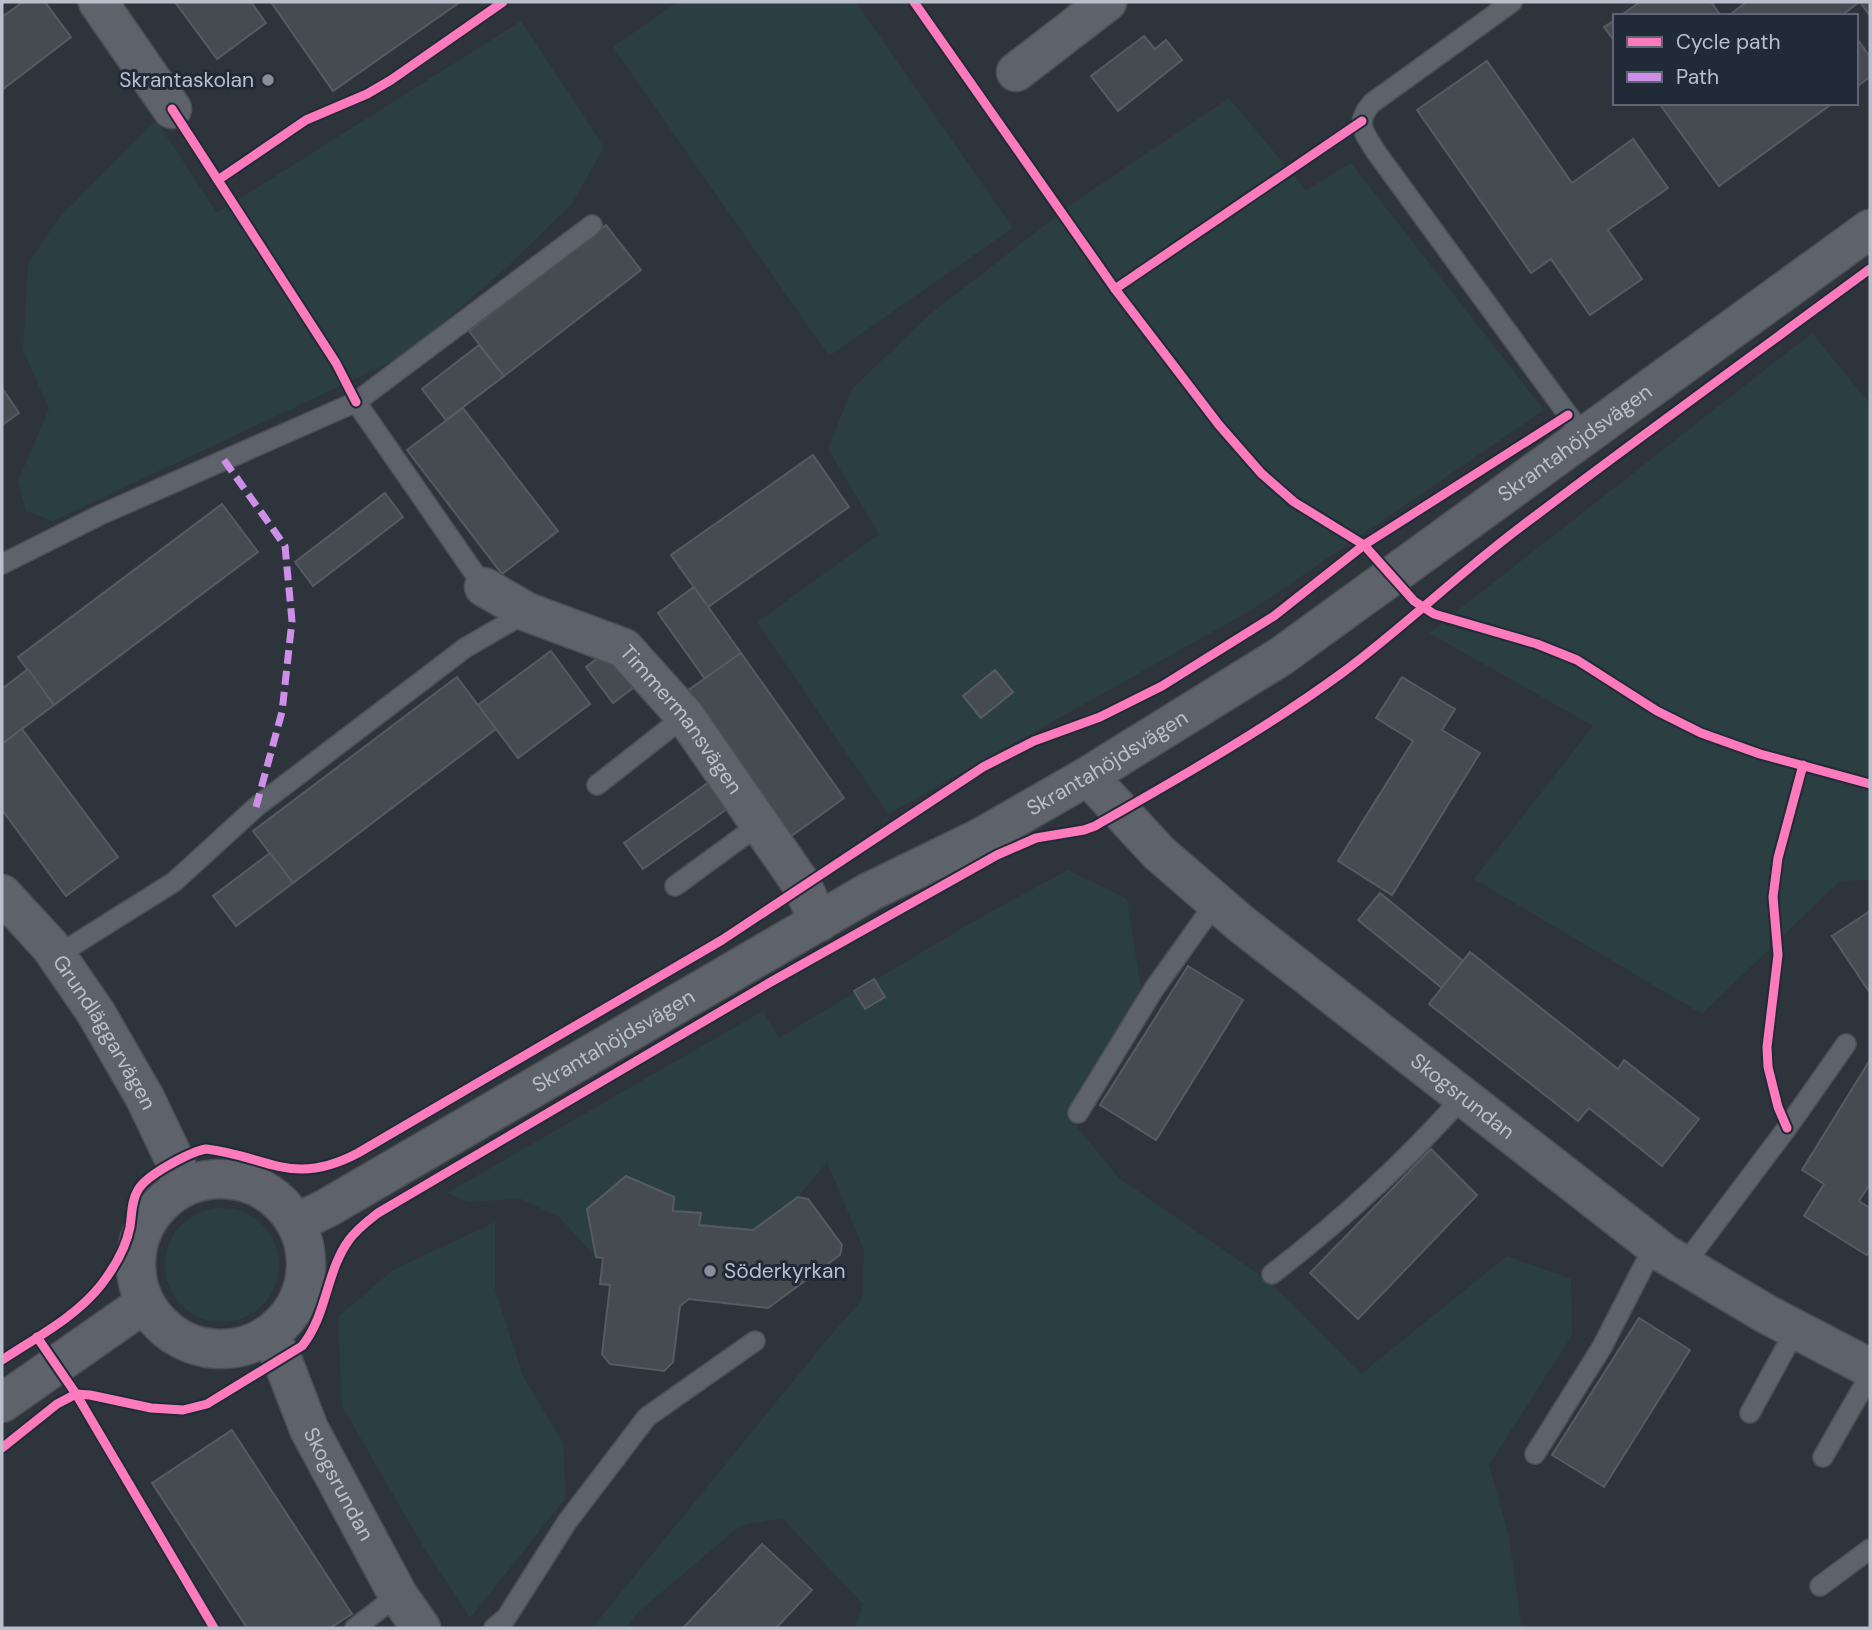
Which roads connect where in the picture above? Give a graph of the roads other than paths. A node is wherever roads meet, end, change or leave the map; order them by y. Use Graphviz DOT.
graph roads {
  1 [pos="98,2"];
  2 [pos="1107,2"];
  3 [pos="1512,2"];
  4 [pos="1016,72"];
  5 [pos="172,109"];
  6 [pos="592,225"];
  7 [pos="1870,229"];
  8 [pos="356,402"];
  9 [pos="1585,438"];
  10 [pos="2,564"];
  11 [pos="484,587"];
  12 [pos="527,612"];
  13 [pos="685,716"];
  14 [pos="1088,776"];
  15 [pos="597,785"];
  16 [pos="760,824"];
  17 [pos="676,886"];
  18 [pos="2,894"];
  19 [pos="1216,902"];
  20 [pos="819,922"];
  21 [pos="56,956"];
  22 [pos="1846,1044"];
  23 [pos="1462,1098"];
  24 [pos="1078,1112"];
  25 [pos="182,1188"];
  26 [pos="296,1223"];
  27 [pos="1669,1256"];
  28 [pos="1272,1274"];
  29 [pos="145,1303"];
  30 [pos="1796,1329"];
  31 [pos="268,1336"];
  32 [pos="755,1341"];
  33 [pos="1870,1368"];
  34 [pos="1870,1375"];
  35 [pos="2,1403"];
  36 [pos="1750,1413"];
  37 [pos="1535,1454"];
  38 [pos="1824,1457"];
  39 [pos="1870,1549"];
  40 [pos="1821,1586"];
  41 [pos="398,1595"];
  42 [pos="355,1628"];
  43 [pos="421,1628"];
  44 [pos="494,1628"];
  1 -- 5 [label="street"];
  2 -- 4 [label="street"];
  3 -- 9 [label="lane"];
  6 -- 8 [label="lane"];
  7 -- 9 [label="street, Skrantahöjdsvägen"];
  8 -- 10 [label="lane"];
  8 -- 11 [label="lane"];
  9 -- 14 [label="street, Skrantahöjdsvägen"];
  11 -- 12 [label="street, Timmermansvägen"];
  12 -- 13 [label="street, Timmermansvägen"];
  12 -- 21 [label="lane"];
  13 -- 15 [label="lane"];
  13 -- 16 [label="street, Timmermansvägen"];
  14 -- 19 [label="street, Skogsrundan"];
  14 -- 20 [label="street, Skrantahöjdsvägen"];
  16 -- 17 [label="lane"];
  16 -- 20 [label="street, Timmermansvägen"];
  18 -- 21 [label="street, Grundläggarvägen"];
  19 -- 23 [label="street, Skogsrundan"];
  19 -- 24 [label="lane"];
  20 -- 26 [label="street, Skrantahöjdsvägen"];
  21 -- 25 [label="street, Grundläggarvägen"];
  22 -- 27 [label="lane"];
  23 -- 27 [label="street, Skogsrundan"];
  23 -- 28 [label="lane"];
  25 -- 26 [label="street"];
  25 -- 29 [label="street"];
  26 -- 31 [label="street"];
  27 -- 30 [label="street, Skogsrundan"];
  27 -- 37 [label="lane"];
  29 -- 31 [label="street"];
  29 -- 35 [label="street"];
  30 -- 33 [label="street, Skogsrundan"];
  30 -- 36 [label="lane"];
  31 -- 41 [label="street, Skogsrundan"];
  32 -- 44 [label="lane"];
  34 -- 38 [label="lane"];
  39 -- 40 [label="lane"];
  41 -- 42 [label="lane"];
  41 -- 43 [label="street, Skogsrundan"];
}
